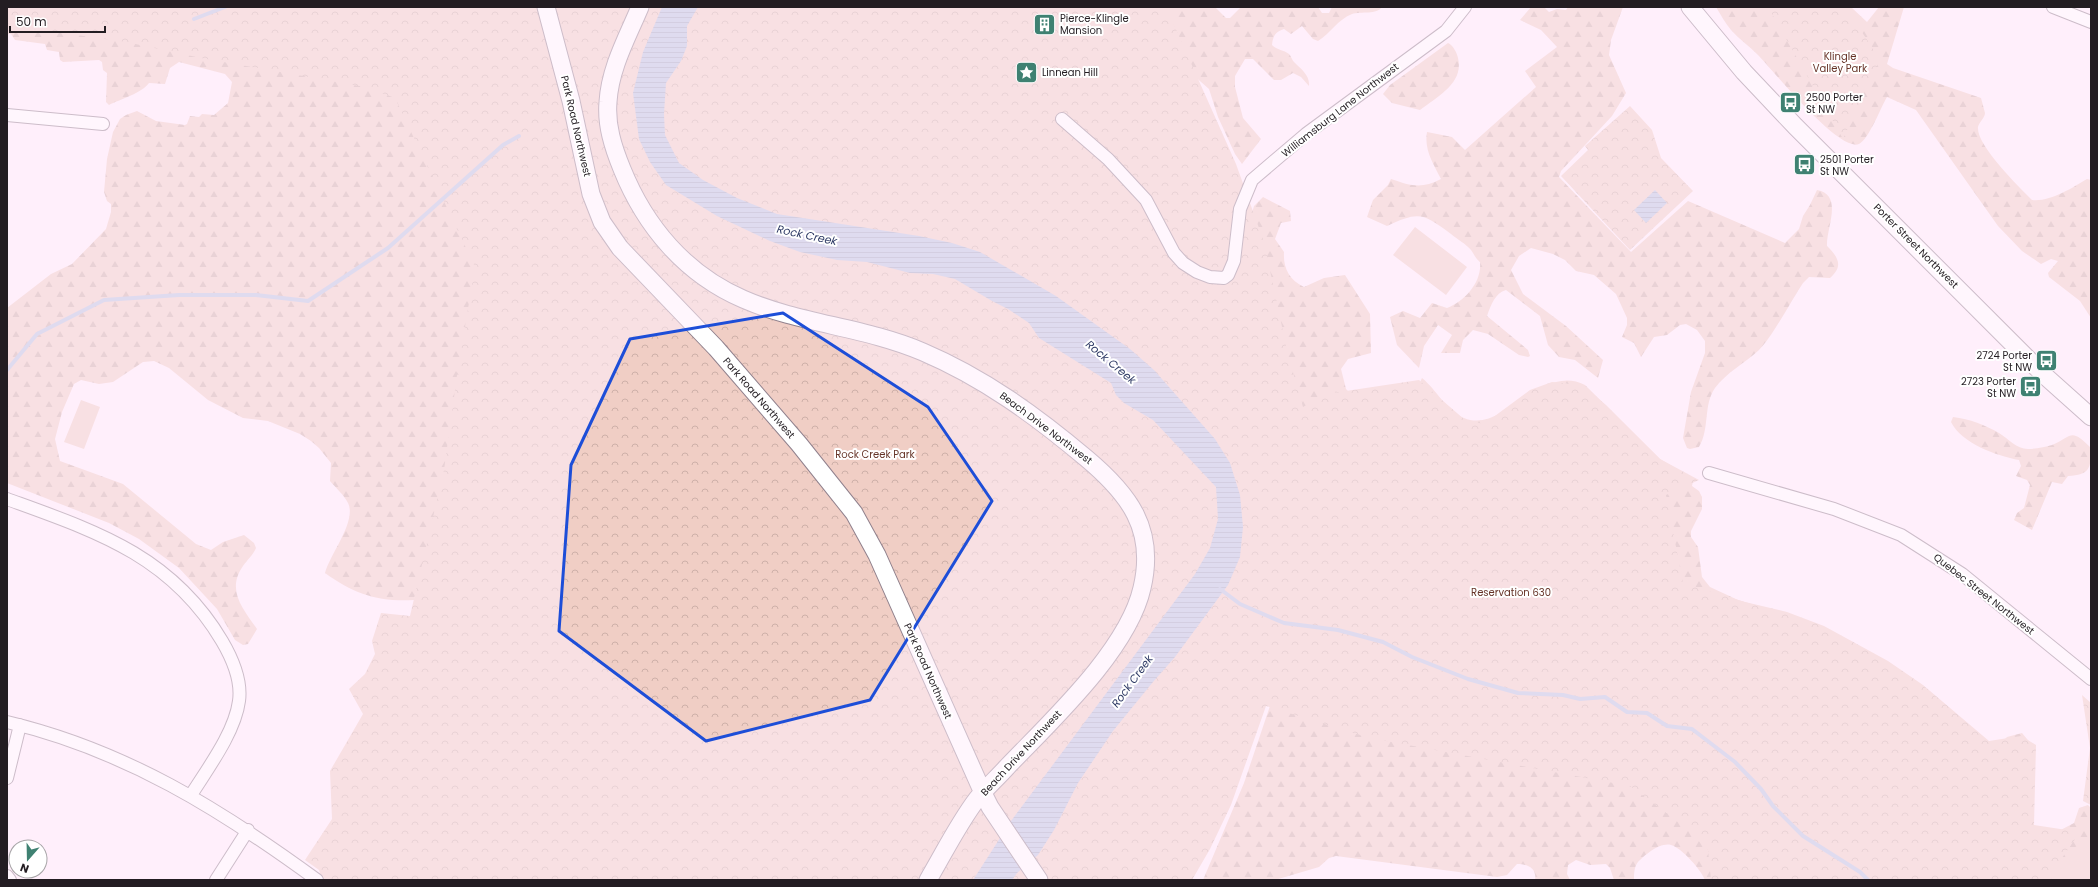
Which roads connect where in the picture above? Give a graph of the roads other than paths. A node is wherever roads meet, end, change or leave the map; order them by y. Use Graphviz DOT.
graph roads {
  1 [pos="546,7"];
  2 [pos="640,7"];
  3 [pos="1465,7"];
  4 [pos="1678,7"];
  5 [pos="1690,7"];
  6 [pos="2054,7"];
  7 [pos="2091,22"];
  8 [pos="1744,72"];
  9 [pos="7,115"];
  10 [pos="1062,119"];
  11 [pos="103,124"];
  12 [pos="2091,417"];
  13 [pos="1709,473"];
  14 [pos="7,499"];
  15 [pos="2091,679"];
  16 [pos="7,722"];
  17 [pos="20,725"];
  18 [pos="7,778"];
  19 [pos="192,795"];
  20 [pos="986,800"];
  21 [pos="248,830"];
  22 [pos="7,876"];
  23 [pos="10,880"];
  24 [pos="216,880"];
  25 [pos="317,880"];
  26 [pos="928,880"];
  27 [pos="1039,880"];
  1 -- 20 [label="main road, Park Road Northwest"];
  2 -- 20 [label="main road, Beach Drive Northwest"];
  3 -- 10 [label="street, Williamsburg Lane Northwest"];
  4 -- 8 [label="main road, Porter Street Northwest"];
  5 -- 8 [label="main road, Porter Street Northwest"];
  6 -- 7 [label="street"];
  8 -- 12 [label="main road, Porter Street Northwest"];
  9 -- 11 [label="street"];
  13 -- 15 [label="street, Quebec Street Northwest"];
  14 -- 19 [label="street"];
  16 -- 17 [label="street"];
  17 -- 18 [label="street"];
  17 -- 19 [label="street"];
  19 -- 21 [label="street"];
  20 -- 26 [label="main road, Beach Drive Northwest"];
  20 -- 27 [label="main road, Park Road Northwest"];
  21 -- 24 [label="street"];
  21 -- 25 [label="street"];
  22 -- 23 [label="street"];
}
